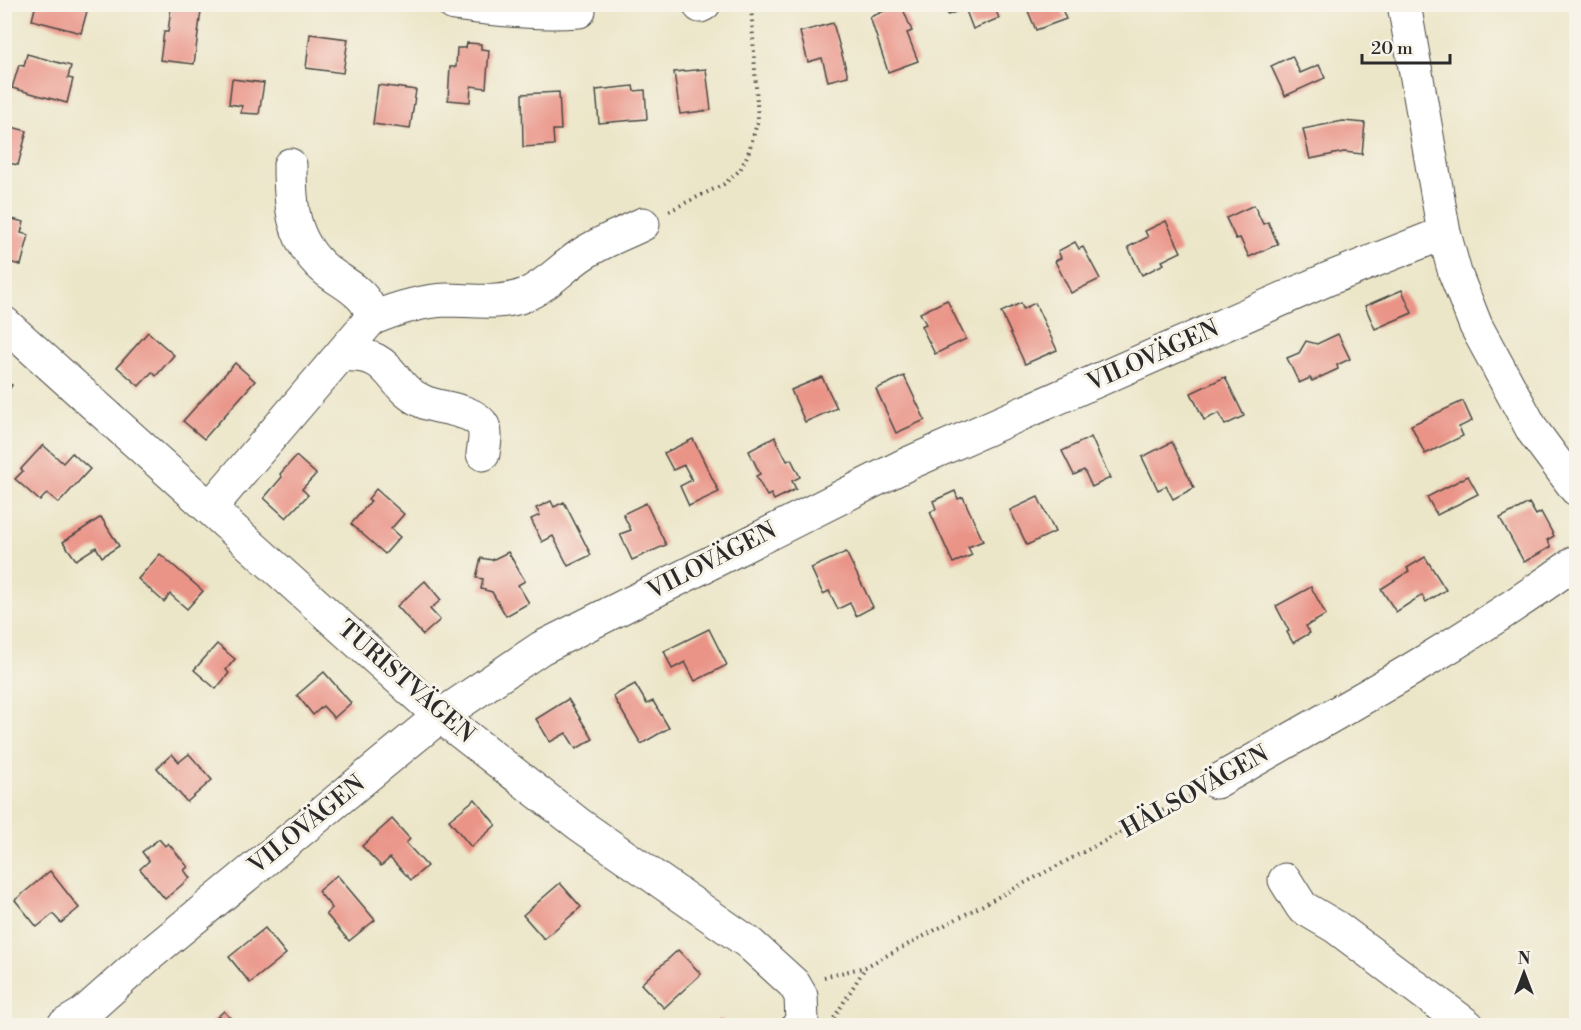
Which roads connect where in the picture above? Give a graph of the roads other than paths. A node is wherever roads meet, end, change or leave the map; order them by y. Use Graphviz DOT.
graph roads {
  1 [pos="454,4"];
  2 [pos="1404,4"];
  3 [pos="579,11"];
  4 [pos="290,165"];
  5 [pos="643,224"];
  6 [pos="1444,233"];
  7 [pos="371,319"];
  8 [pos="4,324"];
  9 [pos="340,355"];
  10 [pos="483,454"];
  11 [pos="1576,489"];
  12 [pos="210,508"];
  13 [pos="1576,562"];
  14 [pos="440,716"];
  15 [pos="1216,782"];
  16 [pos="1286,880"];
  17 [pos="78,1022"];
  18 [pos="798,1026"];
  19 [pos="1468,1026"];
  1 -- 3 [label="street"];
  2 -- 6 [label="street"];
  4 -- 7 [label="street"];
  5 -- 7 [label="street"];
  6 -- 11 [label="street"];
  6 -- 14 [label="street, VILOVÄGEN"];
  7 -- 9 [label="street"];
  8 -- 12 [label="street, TURISTVÄGEN"];
  9 -- 10 [label="street"];
  9 -- 12 [label="street"];
  12 -- 14 [label="street, TURISTVÄGEN"];
  13 -- 15 [label="street, HÄLSOVÄGEN"];
  14 -- 17 [label="street, VILOVÄGEN"];
  14 -- 18 [label="street, TURISTVÄGEN"];
  16 -- 19 [label="street"];
}
